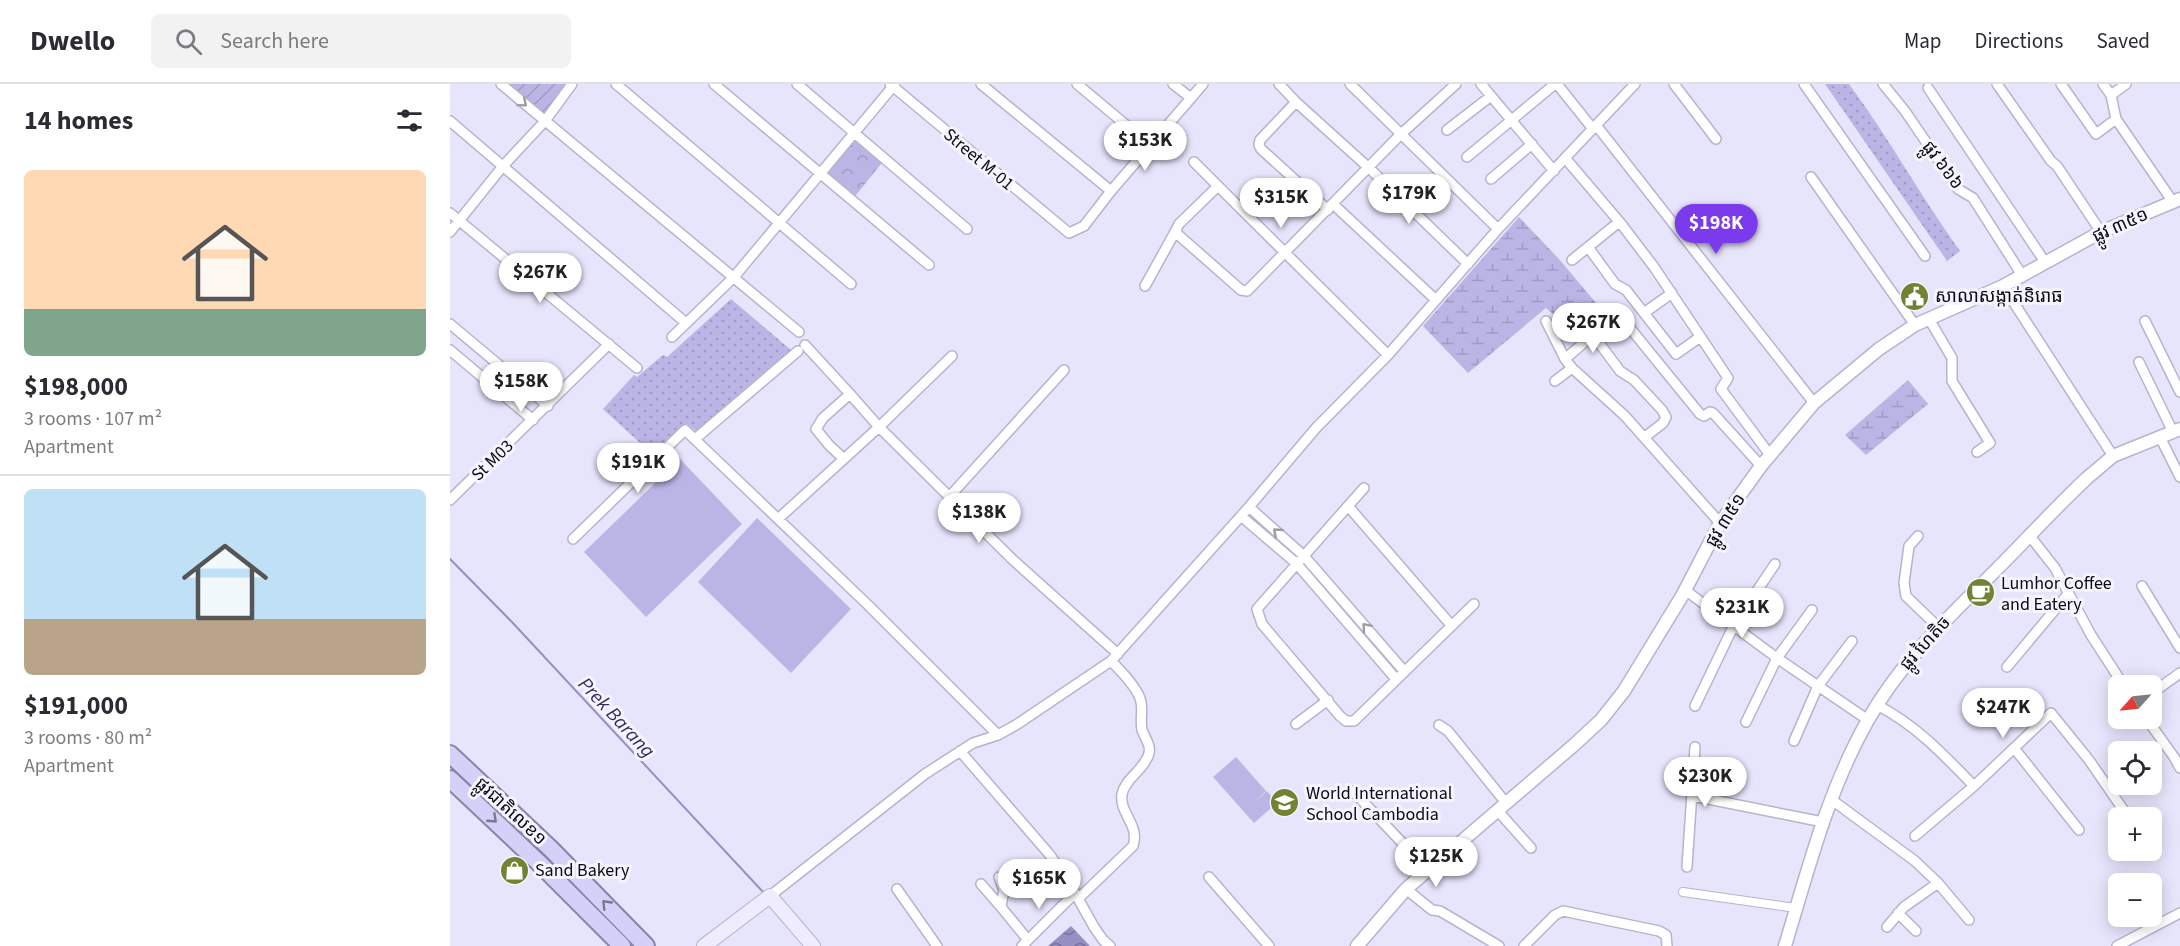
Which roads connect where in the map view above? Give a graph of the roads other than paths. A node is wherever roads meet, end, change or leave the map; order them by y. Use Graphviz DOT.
graph roads {
  1 [pos="501,84"];
  2 [pos="572,84"];
  3 [pos="616,84"];
  4 [pos="714,84"];
  5 [pos="797,84"];
  6 [pos="981,84"];
  7 [pos="1077,84"];
  8 [pos="1173,84"];
  9 [pos="1203,84"];
  10 [pos="1279,84"];
  11 [pos="1350,84"];
  12 [pos="1456,84"];
  13 [pos="1481,84"];
  14 [pos="1556,84"];
  15 [pos="1674,84"];
  16 [pos="1804,84"];
  17 [pos="1883,84"];
  18 [pos="1997,84"];
  19 [pos="2061,84"];
  20 [pos="2103,84"];
  21 [pos="2127,84"];
  22 [pos="892,85"];
  23 [pos="1633,85"];
  24 [pos="1928,88"];
  25 [pos="2111,95"];
  26 [pos="1491,96"];
  27 [pos="1191,98"];
  28 [pos="1296,102"];
  29 [pos="2116,119"];
  30 [pos="1512,120"];
  31 [pos="450,121"];
  32 [pos="545,121"];
  33 [pos="1594,127"];
  34 [pos="1447,130"];
  35 [pos="854,132"];
  36 [pos="1400,135"];
  37 [pos="1716,139"];
  38 [pos="1532,144"];
  39 [pos="1150,145"];
  40 [pos="1467,158"];
  41 [pos="1566,159"];
  42 [pos="1194,162"];
  43 [pos="503,166"];
  44 [pos="1370,168"];
  45 [pos="1554,171"];
  46 [pos="820,174"];
  47 [pos="1810,177"];
  48 [pos="1491,178"];
  49 [pos="1218,186"];
  50 [pos="1111,191"];
  51 [pos="2176,200"];
  52 [pos="1330,207"];
  53 [pos="450,213"];
  54 [pos="459,220"];
  55 [pos="1619,222"];
  56 [pos="780,223"];
  57 [pos="967,229"];
  58 [pos="1498,229"];
  59 [pos="450,232"];
  60 [pos="1175,232"];
  61 [pos="2101,232"];
  62 [pos="1588,247"];
  63 [pos="1284,251"];
  64 [pos="1925,256"];
  65 [pos="1572,260"];
  66 [pos="2045,262"];
  67 [pos="1468,264"];
  68 [pos="929,265"];
  69 [pos="2022,275"];
  70 [pos="735,277"];
  71 [pos="851,284"];
  72 [pos="1145,286"];
  73 [pos="2003,286"];
  74 [pos="1672,293"];
  75 [pos="1436,300"];
  76 [pos="1617,312"];
  77 [pos="1644,314"];
  78 [pos="1929,319"];
  79 [pos="1546,321"];
  80 [pos="2145,321"];
  81 [pos="686,323"];
  82 [pos="450,324"];
  83 [pos="1915,326"];
  84 [pos="1602,327"];
  85 [pos="799,332"];
  86 [pos="1594,336"];
  87 [pos="672,337"];
  88 [pos="1700,337"];
  89 [pos="609,344"];
  90 [pos="450,350"];
  91 [pos="952,356"];
  92 [pos="1388,356"];
  93 [pos="1565,359"];
  94 [pos="2139,362"];
  95 [pos="637,368"];
  96 [pos="1572,368"];
  97 [pos="1064,370"];
  98 [pos="1555,381"];
  99 [pos="2180,392"];
  100 [pos="850,394"];
  101 [pos="1814,403"];
  102 [pos="548,406"];
  103 [pos="533,420"];
  104 [pos="879,428"];
  105 [pos="2177,431"];
  106 [pos="1645,437"];
  107 [pos="2160,437"];
  108 [pos="695,439"];
  109 [pos="1977,452"];
  110 [pos="1770,455"];
  111 [pos="2113,456"];
  112 [pos="844,459"];
  113 [pos="1761,466"];
  114 [pos="2180,477"];
  115 [pos="1364,488"];
  116 [pos="950,496"];
  117 [pos="450,500"];
  118 [pos="1348,506"];
  119 [pos="1249,507"];
  120 [pos="1241,516"];
  121 [pos="778,519"];
  122 [pos="1720,523"];
  123 [pos="2029,535"];
  124 [pos="1918,536"];
  125 [pos="573,539"];
  126 [pos="1304,556"];
  127 [pos="1296,563"];
  128 [pos="1774,564"];
  129 [pos="2142,586"];
  130 [pos="1684,593"];
  131 [pos="2068,594"];
  132 [pos="1474,604"];
  133 [pos="1812,610"];
  134 [pos="1451,625"];
  135 [pos="1734,625"];
  136 [pos="1938,627"];
  137 [pos="1852,640"];
  138 [pos="2180,648"];
  139 [pos="1115,658"];
  140 [pos="1777,658"];
  141 [pos="2007,667"];
  142 [pos="1404,671"];
  143 [pos="2180,673"];
  144 [pos="2117,675"];
  145 [pos="1396,679"];
  146 [pos="1818,686"];
  147 [pos="2162,686"];
  148 [pos="1328,700"];
  149 [pos="1877,705"];
  150 [pos="1695,706"];
  151 [pos="1868,720"];
  152 [pos="1746,722"];
  153 [pos="1296,724"];
  154 [pos="1439,725"];
  155 [pos="2155,729"];
  156 [pos="998,735"];
  157 [pos="1794,741"];
  158 [pos="1695,747"];
  159 [pos="2014,748"];
  160 [pos="960,752"];
  161 [pos="450,754"];
  162 [pos="2177,755"];
  163 [pos="2180,768"];
  164 [pos="450,779"];
  165 [pos="1974,786"];
  166 [pos="1353,791"];
  167 [pos="1693,796"];
  168 [pos="1832,800"];
  169 [pos="1502,807"];
  170 [pos="2121,807"];
  171 [pos="1823,822"];
  172 [pos="2079,830"];
  173 [pos="1915,836"];
  174 [pos="1531,848"];
  175 [pos="1687,867"];
  176 [pos="1428,870"];
  177 [pos="999,877"];
  178 [pos="1209,877"];
  179 [pos="1938,883"];
  180 [pos="981,884"];
  181 [pos="1409,887"];
  182 [pos="897,889"];
  183 [pos="1683,892"];
  184 [pos="770,896"];
  185 [pos="1077,896"];
  186 [pos="1002,907"];
  187 [pos="1796,908"];
  188 [pos="1898,913"];
  189 [pos="2180,913"];
  190 [pos="1969,920"];
  191 [pos="1887,927"];
  192 [pos="1916,931"];
  193 [pos="1025,943"];
  194 [pos="622,946"];
  195 [pos="646,946"];
  196 [pos="704,946"];
  197 [pos="813,946"];
  198 [pos="937,946"];
  199 [pos="1110,946"];
  200 [pos="1269,946"];
  201 [pos="1357,946"];
  202 [pos="1499,946"];
  203 [pos="1524,946"];
  204 [pos="1667,946"];
  205 [pos="1785,946"];
  206 [pos="2117,946"];
  1 -- 32 [label="street, one-way"];
  2 -- 32 [label="street"];
  3 -- 56 [label="street"];
  4 -- 46 [label="street"];
  5 -- 35 [label="street"];
  6 -- 50 [label="street"];
  7 -- 39 [label="street"];
  8 -- 27 [label="street"];
  9 -- 27 [label="street"];
  10 -- 28 [label="street"];
  11 -- 36 [label="street"];
  12 -- 36 [label="street"];
  13 -- 26 [label="street"];
  14 -- 30 [label="street"];
  14 -- 33 [label="street"];
  15 -- 37 [label="street"];
  16 -- 64 [label="street"];
  17 -- 69 [label="street, ផ្លូវ ៦៦៦"];
  18 -- 61 [label="street"];
  19 -- 29 [label="street"];
  20 -- 25 [label="street"];
  21 -- 25 [label="street"];
  22 -- 35 [label="street"];
  22 -- 50 [label="street, Street M-01"];
  23 -- 33 [label="street"];
  24 -- 66 [label="street"];
  25 -- 29 [label="street"];
  26 -- 30 [label="street"];
  26 -- 34 [label="street"];
  27 -- 39 [label="street"];
  28 -- 44 [label="street"];
  28 -- 52 [label="street"];
  29 -- 51 [label="street"];
  30 -- 38 [label="street"];
  30 -- 40 [label="street"];
  31 -- 43 [label="street"];
  32 -- 43 [label="street"];
  32 -- 70 [label="street"];
  33 -- 41 [label="street"];
  33 -- 101 [label="street"];
  35 -- 46 [label="street"];
  35 -- 57 [label="street"];
  36 -- 44 [label="street"];
  36 -- 58 [label="street"];
  38 -- 45 [label="street"];
  38 -- 48 [label="street"];
  39 -- 50 [label="street"];
  41 -- 45 [label="street"];
  41 -- 55 [label="street"];
  42 -- 49 [label="street"];
  43 -- 54 [label="street"];
  43 -- 81 [label="street"];
  44 -- 52 [label="street"];
  44 -- 67 [label="street"];
  45 -- 58 [label="street"];
  46 -- 56 [label="street"];
  46 -- 68 [label="street"];
  47 -- 83 [label="street"];
  49 -- 60 [label="street"];
  49 -- 63 [label="street"];
  51 -- 61 [label="street, ផ្លូវ ៣៥១"];
  52 -- 63 [label="street"];
  52 -- 75 [label="street"];
  53 -- 54 [label="street"];
  54 -- 59 [label="street"];
  54 -- 89 [label="street"];
  55 -- 62 [label="street"];
  55 -- 74 [label="street"];
  56 -- 70 [label="street"];
  56 -- 71 [label="street"];
  58 -- 67 [label="street"];
  60 -- 63 [label="street"];
  60 -- 72 [label="street"];
  61 -- 66 [label="street, ផ្លូវ ៣៥១"];
  62 -- 65 [label="street"];
  62 -- 77 [label="street"];
  63 -- 92 [label="street"];
  66 -- 69 [label="street, ផ្លូវ ៣៥១"];
  67 -- 75 [label="street"];
  69 -- 73 [label="street, ផ្លូវ ៣៥១"];
  70 -- 81 [label="street"];
  70 -- 85 [label="street"];
  73 -- 78 [label="street, ផ្លូវ ៣៥១"];
  73 -- 111 [label="street"];
  74 -- 77 [label="street"];
  74 -- 88 [label="street"];
  75 -- 92 [label="street"];
  76 -- 113 [label="street"];
  77 -- 88 [label="street"];
  78 -- 83 [label="street, ផ្លូវ ៣៥១"];
  78 -- 109 [label="street"];
  79 -- 93 [label="street"];
  80 -- 99 [label="street"];
  81 -- 87 [label="street"];
  82 -- 102 [label="street"];
  83 -- 101 [label="street, ផ្លូវ ៣៥១"];
  84 -- 86 [label="street"];
  86 -- 93 [label="street"];
  86 -- 106 [label="street"];
  88 -- 110 [label="street"];
  89 -- 95 [label="street"];
  89 -- 102 [label="street, St M03"];
  90 -- 103 [label="street"];
  91 -- 104 [label="street"];
  92 -- 119 [label="street"];
  93 -- 96 [label="street"];
  94 -- 105 [label="street"];
  96 -- 98 [label="street"];
  96 -- 106 [label="street"];
  97 -- 116 [label="street"];
  100 -- 104 [label="street"];
  100 -- 108 [label="street"];
  100 -- 112 [label="street"];
  101 -- 110 [label="street, ផ្លូវ ៣៥១"];
  102 -- 103 [label="street, St M03"];
  103 -- 117 [label="street, St M03"];
  104 -- 112 [label="street"];
  104 -- 116 [label="street"];
  105 -- 107 [label="street, ផ្លូវ ហៃតិច"];
  106 -- 122 [label="street"];
  107 -- 111 [label="street, ផ្លូវ ហៃតិច"];
  107 -- 114 [label="street"];
  108 -- 121 [label="street"];
  108 -- 125 [label="street"];
  110 -- 113 [label="street, ផ្លូវ ៣៥១"];
  111 -- 123 [label="street, ផ្លូវ ហៃតិច"];
  112 -- 121 [label="street"];
  113 -- 122 [label="street, ផ្លូវ ៣៥១"];
  115 -- 118 [label="street"];
  116 -- 139 [label="street"];
  118 -- 126 [label="street"];
  118 -- 134 [label="street"];
  119 -- 120 [label="street"];
  126 -- 119 [label="street, one-way"];
  120 -- 127 [label="street"];
  120 -- 139 [label="street"];
  121 -- 156 [label="street"];
  122 -- 130 [label="street, ផ្លូវ ៣៥១"];
  123 -- 131 [label="street"];
  123 -- 136 [label="street, ផ្លូវ ហៃតិច"];
  124 -- 136 [label="street"];
  126 -- 127 [label="street"];
  142 -- 126 [label="street, one-way"];
  127 -- 145 [label="street"];
  127 -- 148 [label="street"];
  128 -- 135 [label="street"];
  129 -- 138 [label="street"];
  130 -- 135 [label="street"];
  130 -- 169 [label="street, ផ្លូវ ៣៥១"];
  131 -- 141 [label="street"];
  131 -- 144 [label="street"];
  132 -- 134 [label="street"];
  133 -- 140 [label="street"];
  134 -- 142 [label="street"];
  135 -- 140 [label="street"];
  135 -- 150 [label="street"];
  136 -- 149 [label="street, ផ្លូវ ហៃតិច"];
  137 -- 146 [label="street"];
  139 -- 156 [label="street"];
  139 -- 185 [label="street"];
  140 -- 146 [label="street"];
  140 -- 152 [label="street"];
  142 -- 145 [label="street"];
  143 -- 147 [label="street"];
  145 -- 148 [label="street"];
  146 -- 151 [label="street"];
  146 -- 157 [label="street"];
  148 -- 153 [label="street"];
  149 -- 151 [label="street, ផ្លូវ ហៃតិច"];
  149 -- 165 [label="street"];
  151 -- 168 [label="street, ផ្លូវ ហៃតិច"];
  154 -- 169 [label="street"];
  155 -- 162 [label="street"];
  156 -- 160 [label="street"];
  158 -- 167 [label="street"];
  159 -- 165 [label="street"];
  159 -- 170 [label="street"];
  159 -- 172 [label="street"];
  160 -- 184 [label="street"];
  160 -- 185 [label="street"];
  195 -- 161 [label="highway, ផ្លូវជាតិលេខ១, one-way"];
  162 -- 163 [label="street"];
  164 -- 194 [label="highway, ផ្លូវជាតិលេខ១, one-way"];
  165 -- 173 [label="street"];
  166 -- 176 [label="street"];
  167 -- 171 [label="street"];
  167 -- 175 [label="street"];
  168 -- 171 [label="street, ផ្លូវ ហៃតិច"];
  168 -- 179 [label="street"];
  169 -- 174 [label="street"];
  169 -- 176 [label="street, ផ្លូវ ៣៥១"];
  171 -- 187 [label="street, ផ្លូវ ហៃតិច"];
  176 -- 181 [label="street, ផ្លូវ ៣៥១"];
  177 -- 186 [label="street"];
  178 -- 200 [label="street"];
  179 -- 188 [label="street"];
  179 -- 190 [label="street"];
  180 -- 186 [label="street"];
  181 -- 201 [label="street, ផ្លូវ ៣៥១"];
  181 -- 202 [label="street"];
  182 -- 198 [label="street"];
  183 -- 187 [label="street"];
  184 -- 196 [label="main road"];
  184 -- 197 [label="main road"];
  185 -- 193 [label="street"];
  185 -- 199 [label="street"];
  186 -- 193 [label="street"];
  187 -- 205 [label="street, ផ្លូវ ហៃតិច"];
  188 -- 191 [label="street"];
  188 -- 192 [label="street"];
  189 -- 206 [label="street"];
  203 -- 204 [label="street"];
}
